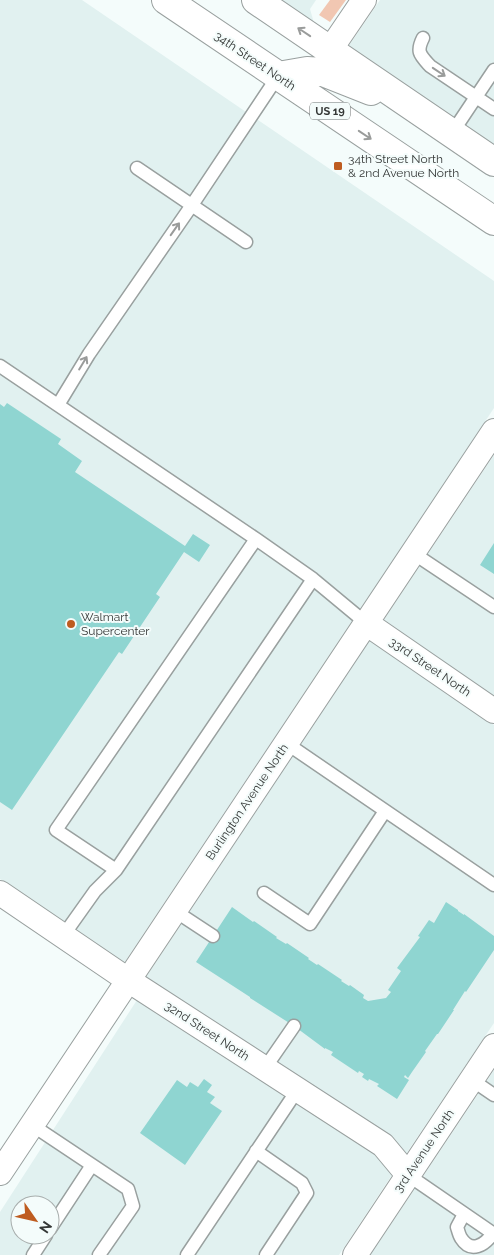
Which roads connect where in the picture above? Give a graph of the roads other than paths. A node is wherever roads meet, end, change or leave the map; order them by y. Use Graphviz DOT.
graph roads {
  1 [pos="166,0"];
  2 [pos="256,0"];
  3 [pos="364,0"];
  4 [pos="423,38"];
  5 [pos="330,50"];
  6 [pos="494,70"];
  7 [pos="278,76"];
  8 [pos="476,97"];
  9 [pos="416,109"];
  10 [pos="494,109"];
  11 [pos="452,133"];
  12 [pos="494,162"];
  13 [pos="137,168"];
  14 [pos="192,205"];
  15 [pos="494,221"];
  16 [pos="246,242"];
  17 [pos="0,366"];
  18 [pos="58,405"];
  19 [pos="494,431"];
  20 [pos="256,539"];
  21 [pos="413,553"];
  22 [pos="313,579"];
  23 [pos="494,607"];
  24 [pos="366,623"];
  25 [pos="494,711"];
  26 [pos="286,743"];
  27 [pos="386,811"];
  28 [pos="116,870"];
  29 [pos="494,885"];
  30 [pos="0,893"];
  31 [pos="264,893"];
  32 [pos="175,910"];
  33 [pos="63,936"];
  34 [pos="213,936"];
  35 [pos="128,980"];
  36 [pos="294,1026"];
  37 [pos="494,1046"];
  38 [pos="265,1068"];
  39 [pos="472,1080"];
  40 [pos="298,1089"];
  41 [pos="494,1095"];
  42 [pos="32,1125"];
  43 [pos="256,1151"];
  44 [pos="92,1165"];
  45 [pos="0,1173"];
  46 [pos="408,1175"];
  47 [pos="60,1214"];
  48 [pos="464,1214"];
  49 [pos="493,1234"];
  50 [pos="99,1255"];
  51 [pos="187,1255"];
  52 [pos="266,1255"];
  53 [pos="355,1255"];
  1 -- 7 [label="highway, 34th Street North / US 19"];
  5 -- 2 [label="highway, one-way"];
  3 -- 5 [label="street"];
  4 -- 8 [label="lane, one-way"];
  5 -- 9 [label="highway"];
  6 -- 8 [label="lane"];
  7 -- 9 [label="highway"];
  7 -- 14 [label="lane"];
  7 -- 15 [label="highway, 34th Street North / US 19, one-way"];
  8 -- 10 [label="lane"];
  8 -- 11 [label="lane"];
  9 -- 11 [label="highway"];
  11 -- 12 [label="highway"];
  13 -- 14 [label="lane"];
  14 -- 16 [label="lane"];
  18 -- 14 [label="lane, one-way"];
  17 -- 18 [label="lane"];
  18 -- 20 [label="lane"];
  19 -- 21 [label="street, Burlington Avenue North"];
  20 -- 22 [label="lane"];
  20 -- 28 [label="lane"];
  21 -- 23 [label="lane"];
  21 -- 24 [label="street, Burlington Avenue North"];
  22 -- 24 [label="lane"];
  22 -- 28 [label="lane"];
  24 -- 25 [label="street, 33rd Street North"];
  24 -- 26 [label="street, Burlington Avenue North"];
  26 -- 27 [label="lane"];
  26 -- 32 [label="street, Burlington Avenue North"];
  27 -- 29 [label="lane"];
  27 -- 31 [label="lane"];
  28 -- 33 [label="lane"];
  30 -- 33 [label="street, 32nd Street North"];
  32 -- 34 [label="lane"];
  32 -- 35 [label="street, Burlington Avenue North"];
  33 -- 35 [label="street, 32nd Street North"];
  35 -- 38 [label="street, 32nd Street North"];
  35 -- 42 [label="street, Burlington Avenue North"];
  36 -- 38 [label="lane"];
  37 -- 39 [label="street, 3rd Avenue North"];
  38 -- 40 [label="street, 32nd Street North"];
  39 -- 41 [label="lane"];
  39 -- 46 [label="street, 3rd Avenue North"];
  40 -- 43 [label="lane"];
  40 -- 46 [label="street, 32nd Street North"];
  42 -- 44 [label="lane"];
  42 -- 45 [label="street, Burlington Avenue North"];
  43 -- 51 [label="lane"];
  43 -- 52 [label="lane"];
  44 -- 47 [label="lane"];
  44 -- 50 [label="lane"];
  46 -- 48 [label="lane"];
  46 -- 53 [label="street, 3rd Avenue North"];
  48 -- 49 [label="lane"];
  48 -- 49 [label="lane"];
}
